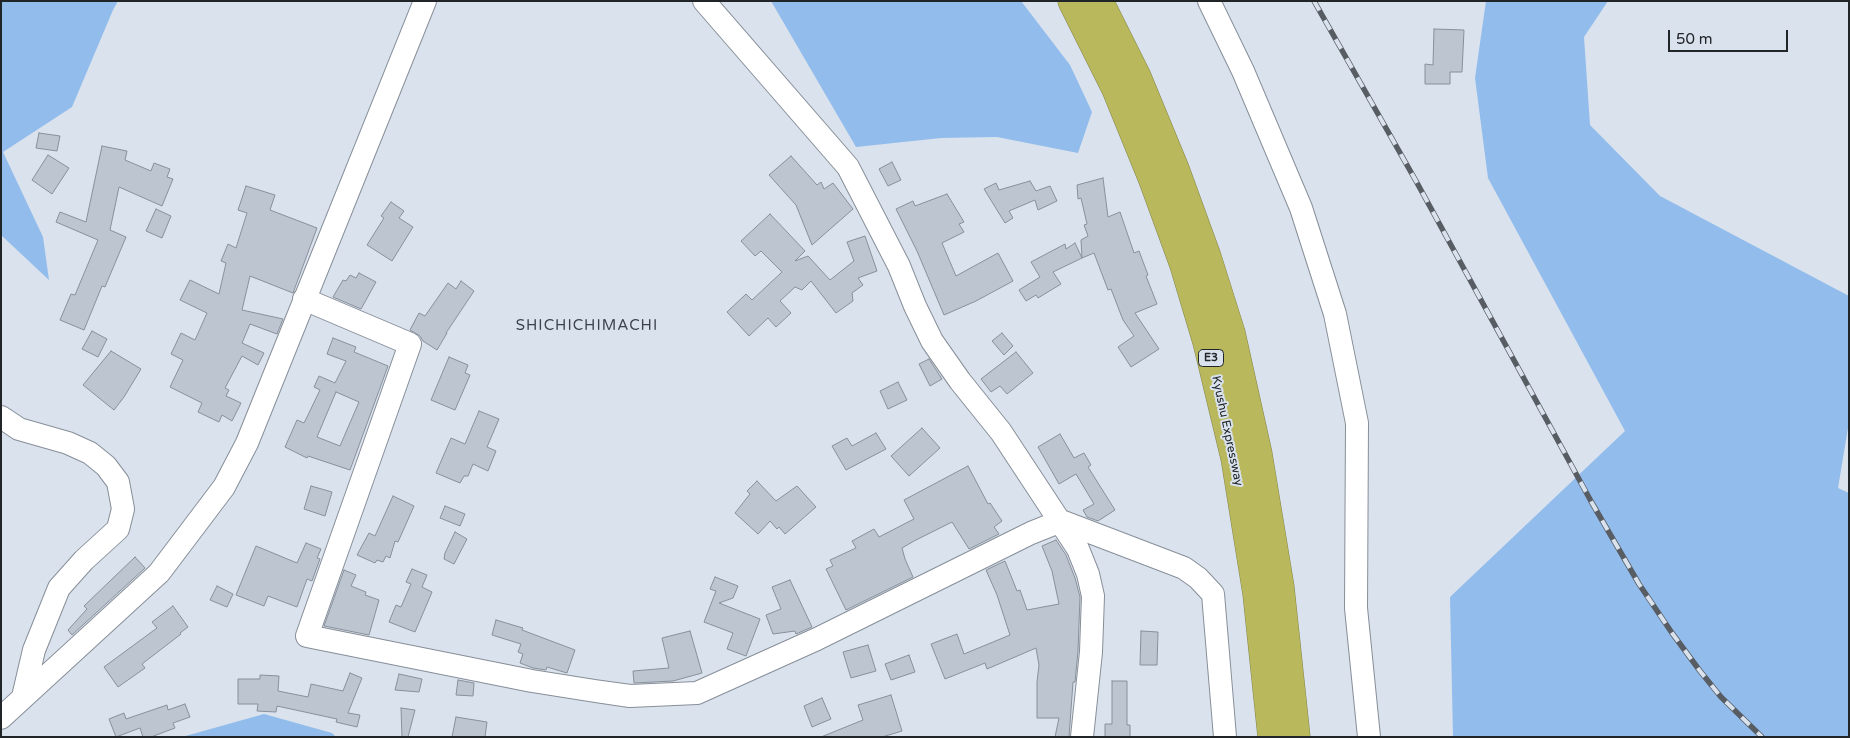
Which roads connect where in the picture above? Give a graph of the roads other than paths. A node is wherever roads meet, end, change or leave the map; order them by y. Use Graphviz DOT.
graph roads {
  1 [pos="425,1"];
  2 [pos="704,1"];
  3 [pos="1072,1"];
  4 [pos="1100,1"];
  5 [pos="1210,1"];
  6 [pos="304,299"];
  7 [pos="1,417"];
  8 [pos="1061,521"];
  9 [pos="23,697"];
  10 [pos="1,718"];
  11 [pos="1082,737"];
  12 [pos="1225,737"];
  13 [pos="1272,737"];
  14 [pos="1296,737"];
  15 [pos="1369,737"];
  1 -- 6 [label="street"];
  2 -- 8 [label="street"];
  3 -- 13 [label="highway, Kyushu Expressway / E3"];
  4 -- 14 [label="highway, Kyushu Expressway / E3"];
  5 -- 15 [label="street"];
  6 -- 8 [label="street"];
  6 -- 9 [label="street"];
  7 -- 9 [label="street"];
  8 -- 11 [label="street"];
  8 -- 12 [label="street"];
  9 -- 10 [label="street"];
}
